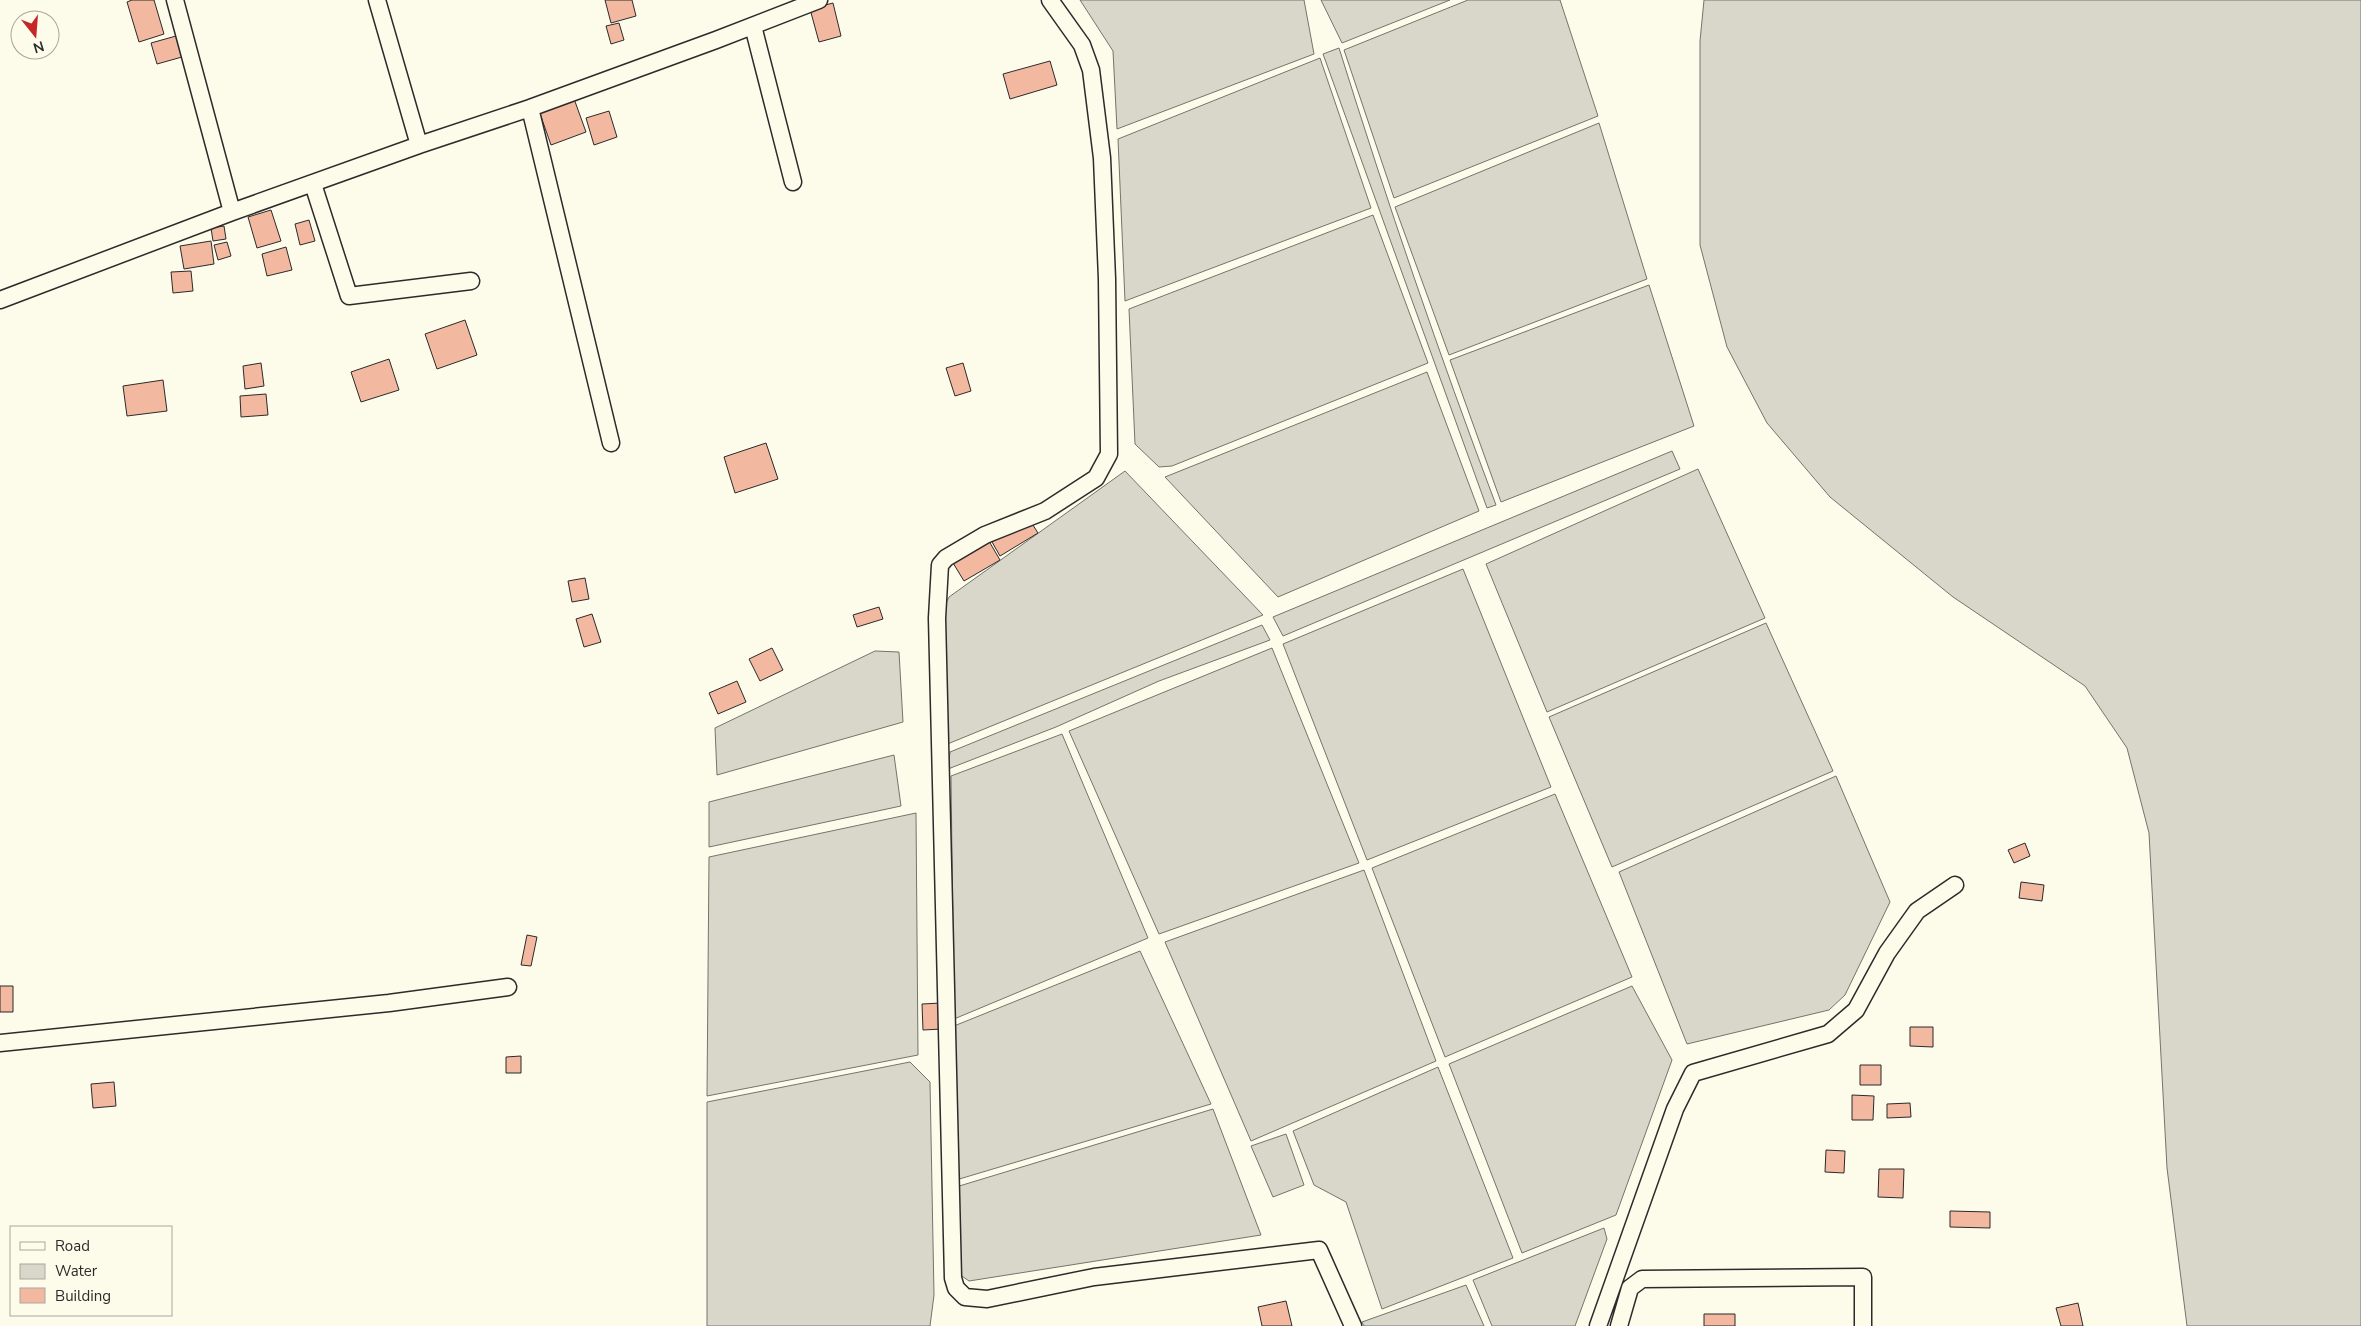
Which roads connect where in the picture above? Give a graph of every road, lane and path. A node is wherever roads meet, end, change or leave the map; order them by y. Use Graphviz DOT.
graph roads {
  1 [pos="175,0"];
  2 [pos="377,0"];
  3 [pos="819,0"];
  4 [pos="1050,0"];
  5 [pos="753,26"];
  6 [pos="530,108"];
  7 [pos="419,145"];
  8 [pos="794,182"];
  9 [pos="313,184"];
  10 [pos="232,212"];
  11 [pos="471,281"];
  12 [pos="0,300"];
  13 [pos="611,443"];
  14 [pos="1955,885"];
  15 [pos="508,987"];
  16 [pos="0,1043"];
  17 [pos="1352,1326"];
  18 [pos="1598,1326"];
  19 [pos="1619,1326"];
  20 [pos="1863,1326"];
  1 -- 10 [label="street"];
  2 -- 7 [label="street"];
  3 -- 5 [label="street"];
  4 -- 17 [label="street"];
  5 -- 6 [label="street"];
  5 -- 8 [label="street"];
  6 -- 7 [label="street"];
  6 -- 13 [label="street"];
  7 -- 9 [label="street"];
  9 -- 10 [label="street"];
  9 -- 11 [label="street"];
  10 -- 12 [label="street"];
  14 -- 18 [label="street"];
  15 -- 16 [label="street"];
  19 -- 20 [label="street"];
}
